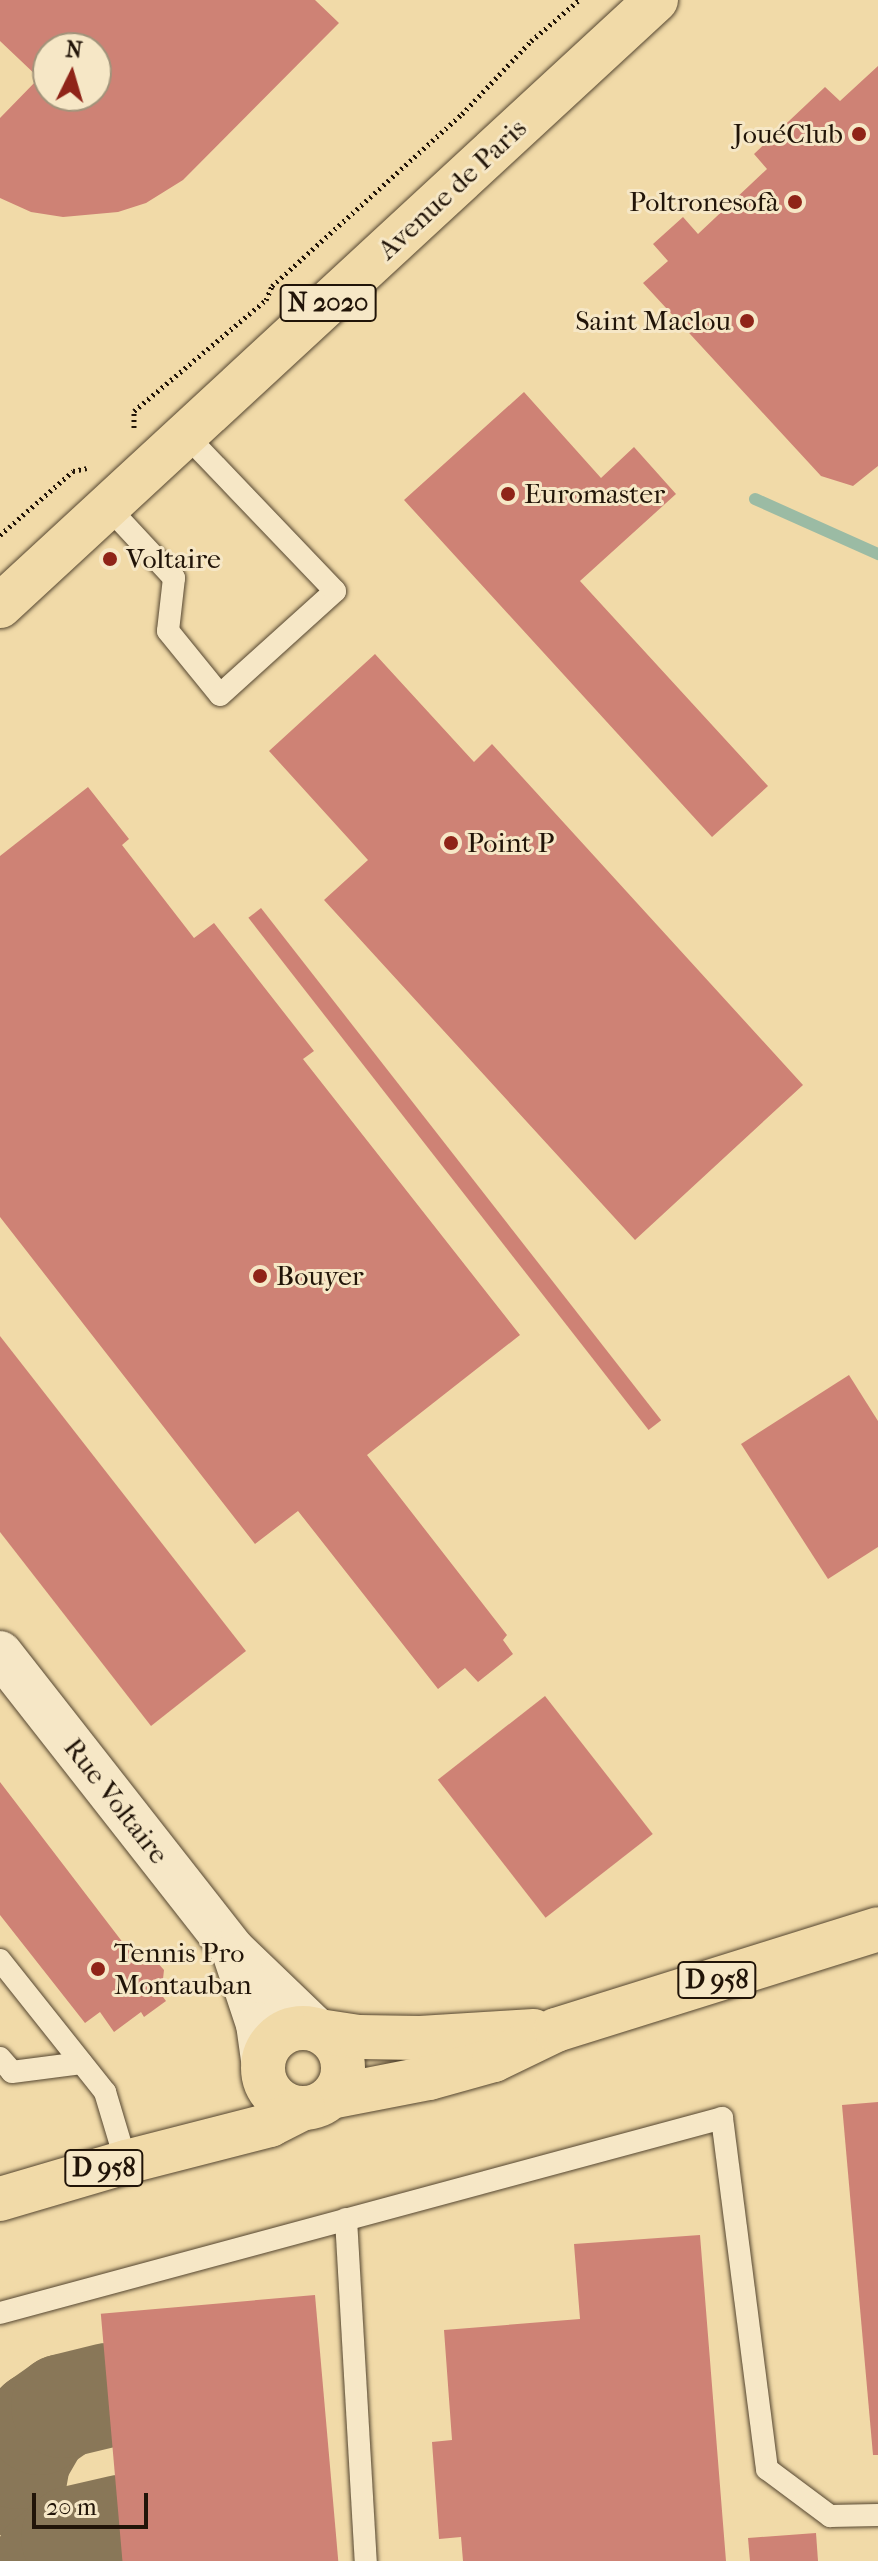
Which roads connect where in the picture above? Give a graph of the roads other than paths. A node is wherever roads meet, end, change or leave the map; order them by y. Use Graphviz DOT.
graph roads {
  1 [pos="656,0"];
  2 [pos="186,435"];
  3 [pos="103,486"];
  4 [pos="0,606"];
  5 [pos="0,1653"];
  6 [pos="878,1929"];
  7 [pos="233,1950"];
  8 [pos="0,1960"];
  9 [pos="316,2030"];
  10 [pos="556,2030"];
  11 [pos="0,2058"];
  12 [pos="81,2063"];
  13 [pos="263,2066"];
  14 [pos="317,2102"];
  15 [pos="208,2139"];
  16 [pos="126,2162"];
  17 [pos="0,2199"];
  18 [pos="346,2219"];
  19 [pos="0,2313"];
  20 [pos="878,2515"];
  21 [pos="366,2561"];
  1 -- 2 [label="main road, Avenue de Paris / N 2020"];
  2 -- 3 [label="main road, Avenue de Paris / N 2020"];
  2 -- 3 [label="lane"];
  3 -- 4 [label="main road, Avenue de Paris / N 2020"];
  5 -- 7 [label="street, Rue Voltaire"];
  6 -- 10 [label="main road, D 958"];
  7 -- 9 [label="street, Rue Voltaire"];
  7 -- 13 [label="street, Rue Voltaire"];
  8 -- 12 [label="lane"];
  9 -- 10 [label="main road, D 958"];
  9 -- 13 [label="main road"];
  9 -- 14 [label="main road"];
  10 -- 14 [label="main road, D 958"];
  11 -- 12 [label="lane"];
  12 -- 16 [label="lane"];
  13 -- 14 [label="main road"];
  13 -- 15 [label="main road, D 958"];
  14 -- 15 [label="main road, D 958"];
  15 -- 16 [label="main road, D 958"];
  16 -- 17 [label="main road, D 958"];
  18 -- 19 [label="lane"];
  18 -- 20 [label="lane"];
  18 -- 21 [label="lane"];
}
